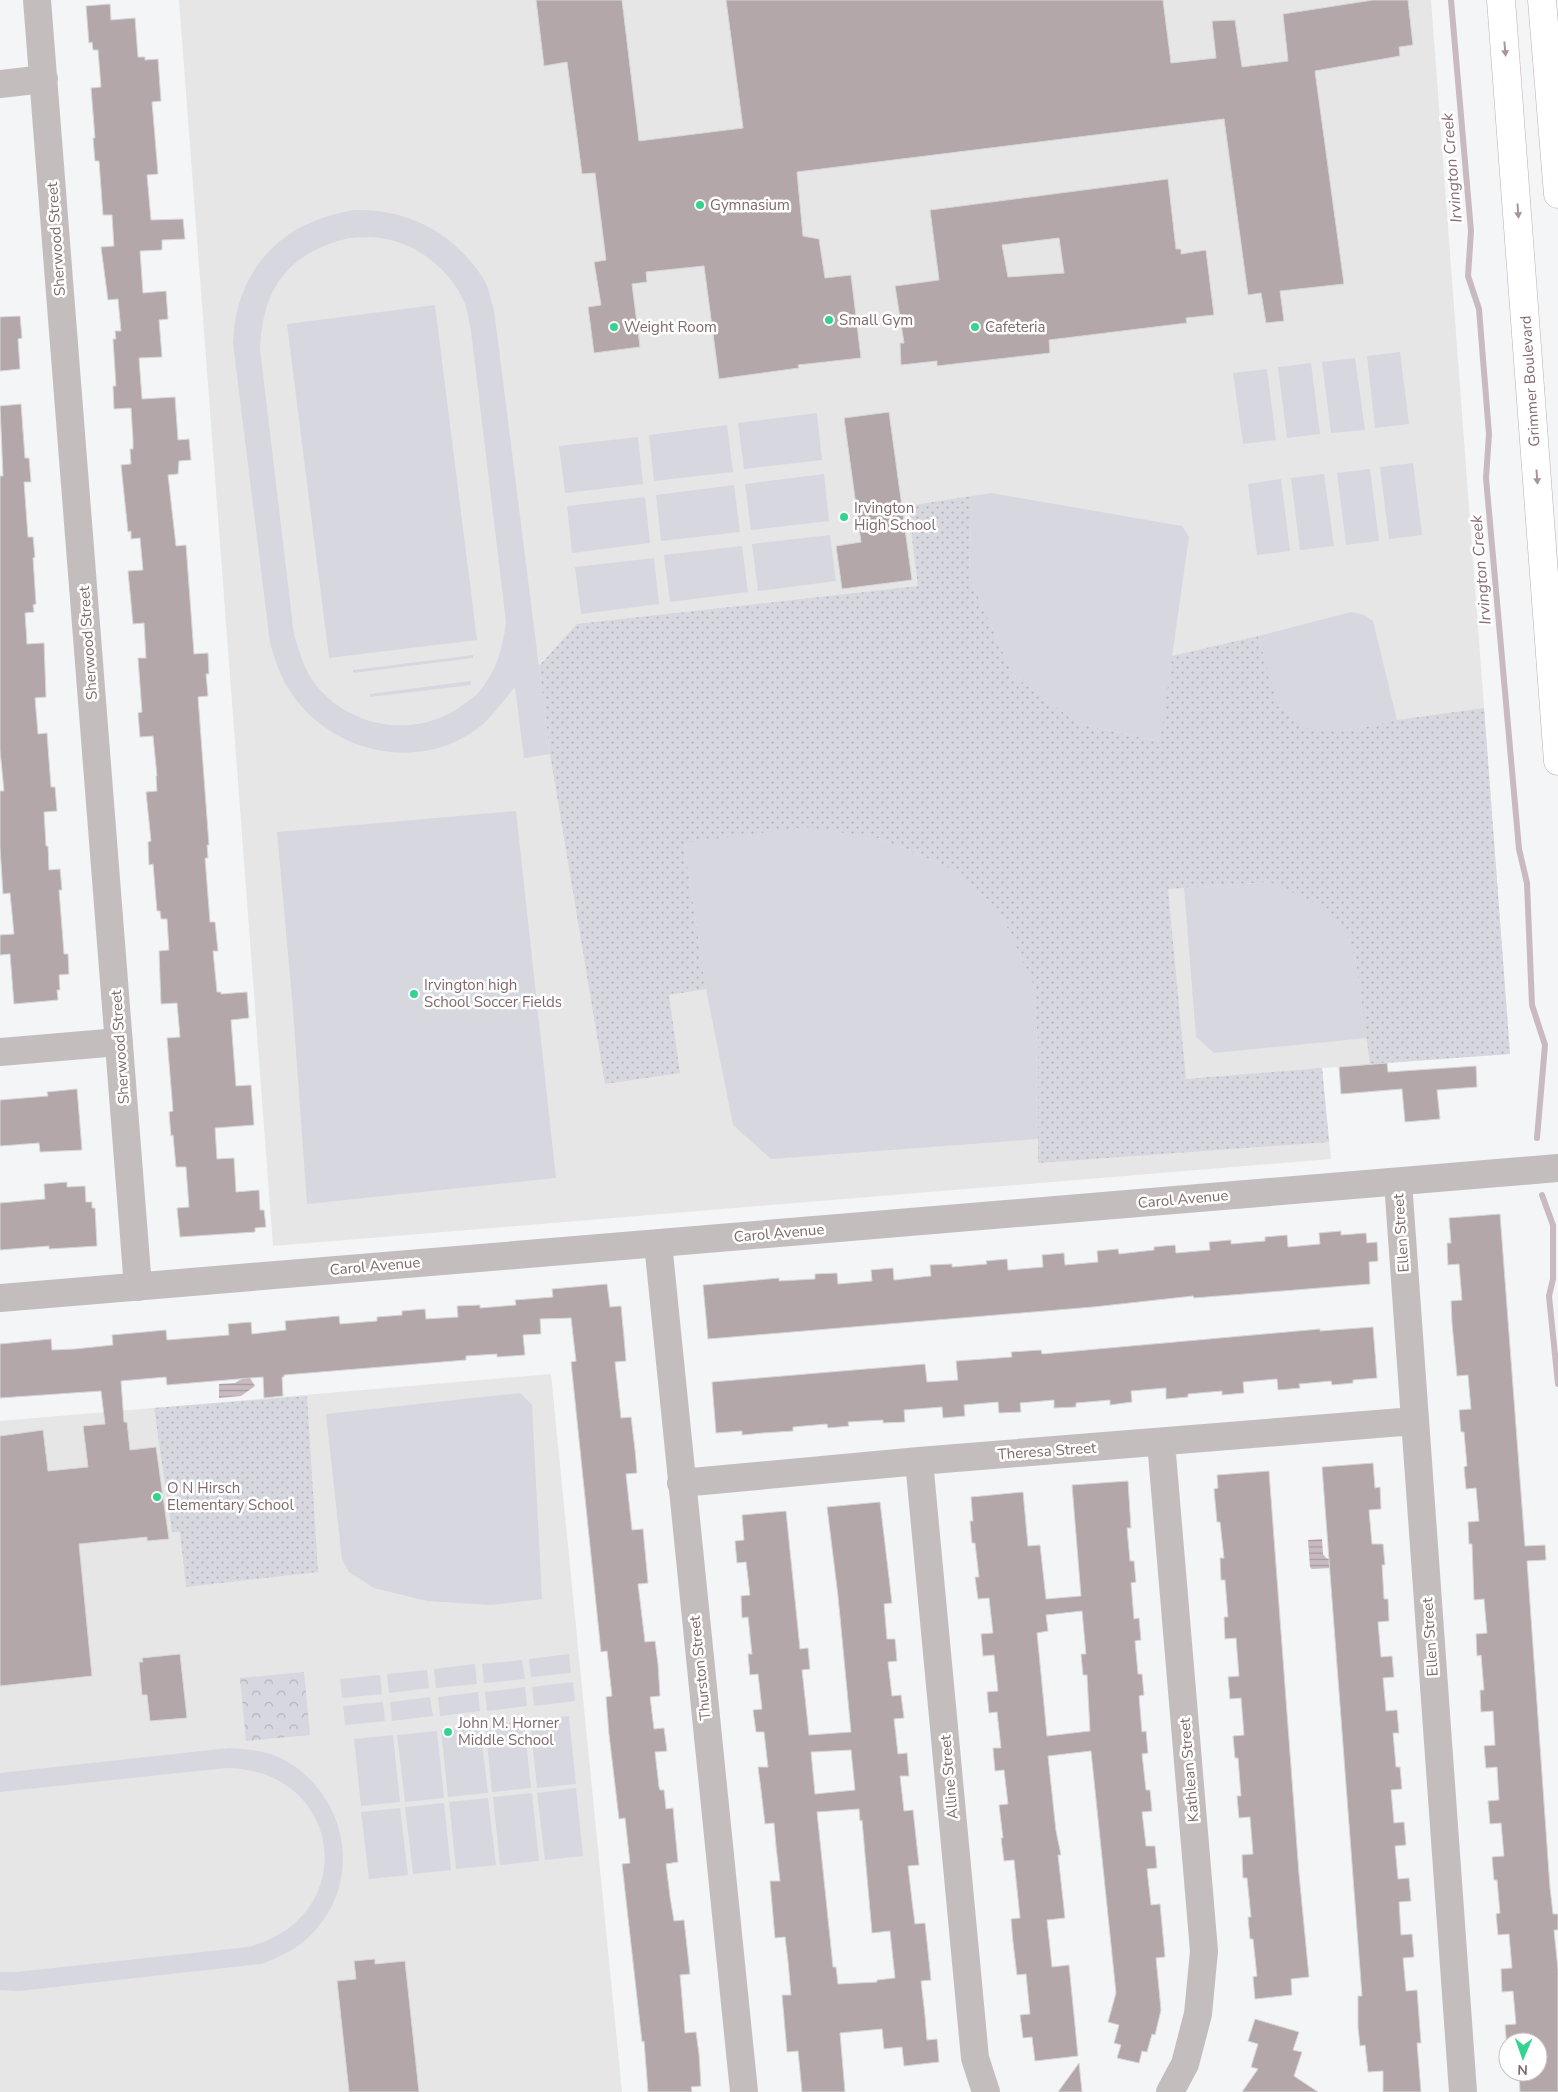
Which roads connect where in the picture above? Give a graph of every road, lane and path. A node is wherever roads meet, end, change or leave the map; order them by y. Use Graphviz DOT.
graph roads {
  1 [pos="37,0"];
  2 [pos="1501,0"];
  3 [pos="1542,0"];
  4 [pos="44,80"];
  5 [pos="0,84"];
  6 [pos="1558,194"];
  7 [pos="1558,761"];
  8 [pos="119,1042"];
  9 [pos="0,1052"];
  10 [pos="1558,1168"];
  11 [pos="1398,1182"];
  12 [pos="658,1243"];
  13 [pos="138,1286"];
  14 [pos="0,1298"];
  15 [pos="1414,1421"];
  16 [pos="1161,1442"];
  17 [pos="919,1461"];
  18 [pos="681,1483"];
  19 [pos="744,2092"];
  20 [pos="986,2092"];
  21 [pos="1170,2092"];
  22 [pos="1463,2092"];
  1 -- 4 [label="street, Sherwood Street"];
  2 -- 7 [label="main road, Grimmer Boulevard, one-way"];
  3 -- 6 [label="main road"];
  4 -- 5 [label="street"];
  4 -- 8 [label="street, Sherwood Street"];
  8 -- 9 [label="street"];
  8 -- 13 [label="street, Sherwood Street"];
  10 -- 11 [label="street, Carol Avenue"];
  11 -- 12 [label="street, Carol Avenue"];
  11 -- 15 [label="street, Ellen Street"];
  12 -- 13 [label="street, Carol Avenue"];
  12 -- 18 [label="street, Thurston Street"];
  13 -- 14 [label="street, Carol Avenue"];
  15 -- 16 [label="street, Theresa Street"];
  15 -- 22 [label="street, Ellen Street"];
  16 -- 17 [label="street, Theresa Street"];
  16 -- 21 [label="street, Kathlean Street"];
  17 -- 18 [label="street, Theresa Street"];
  17 -- 20 [label="street, Alline Street"];
  18 -- 19 [label="street, Thurston Street"];
}
